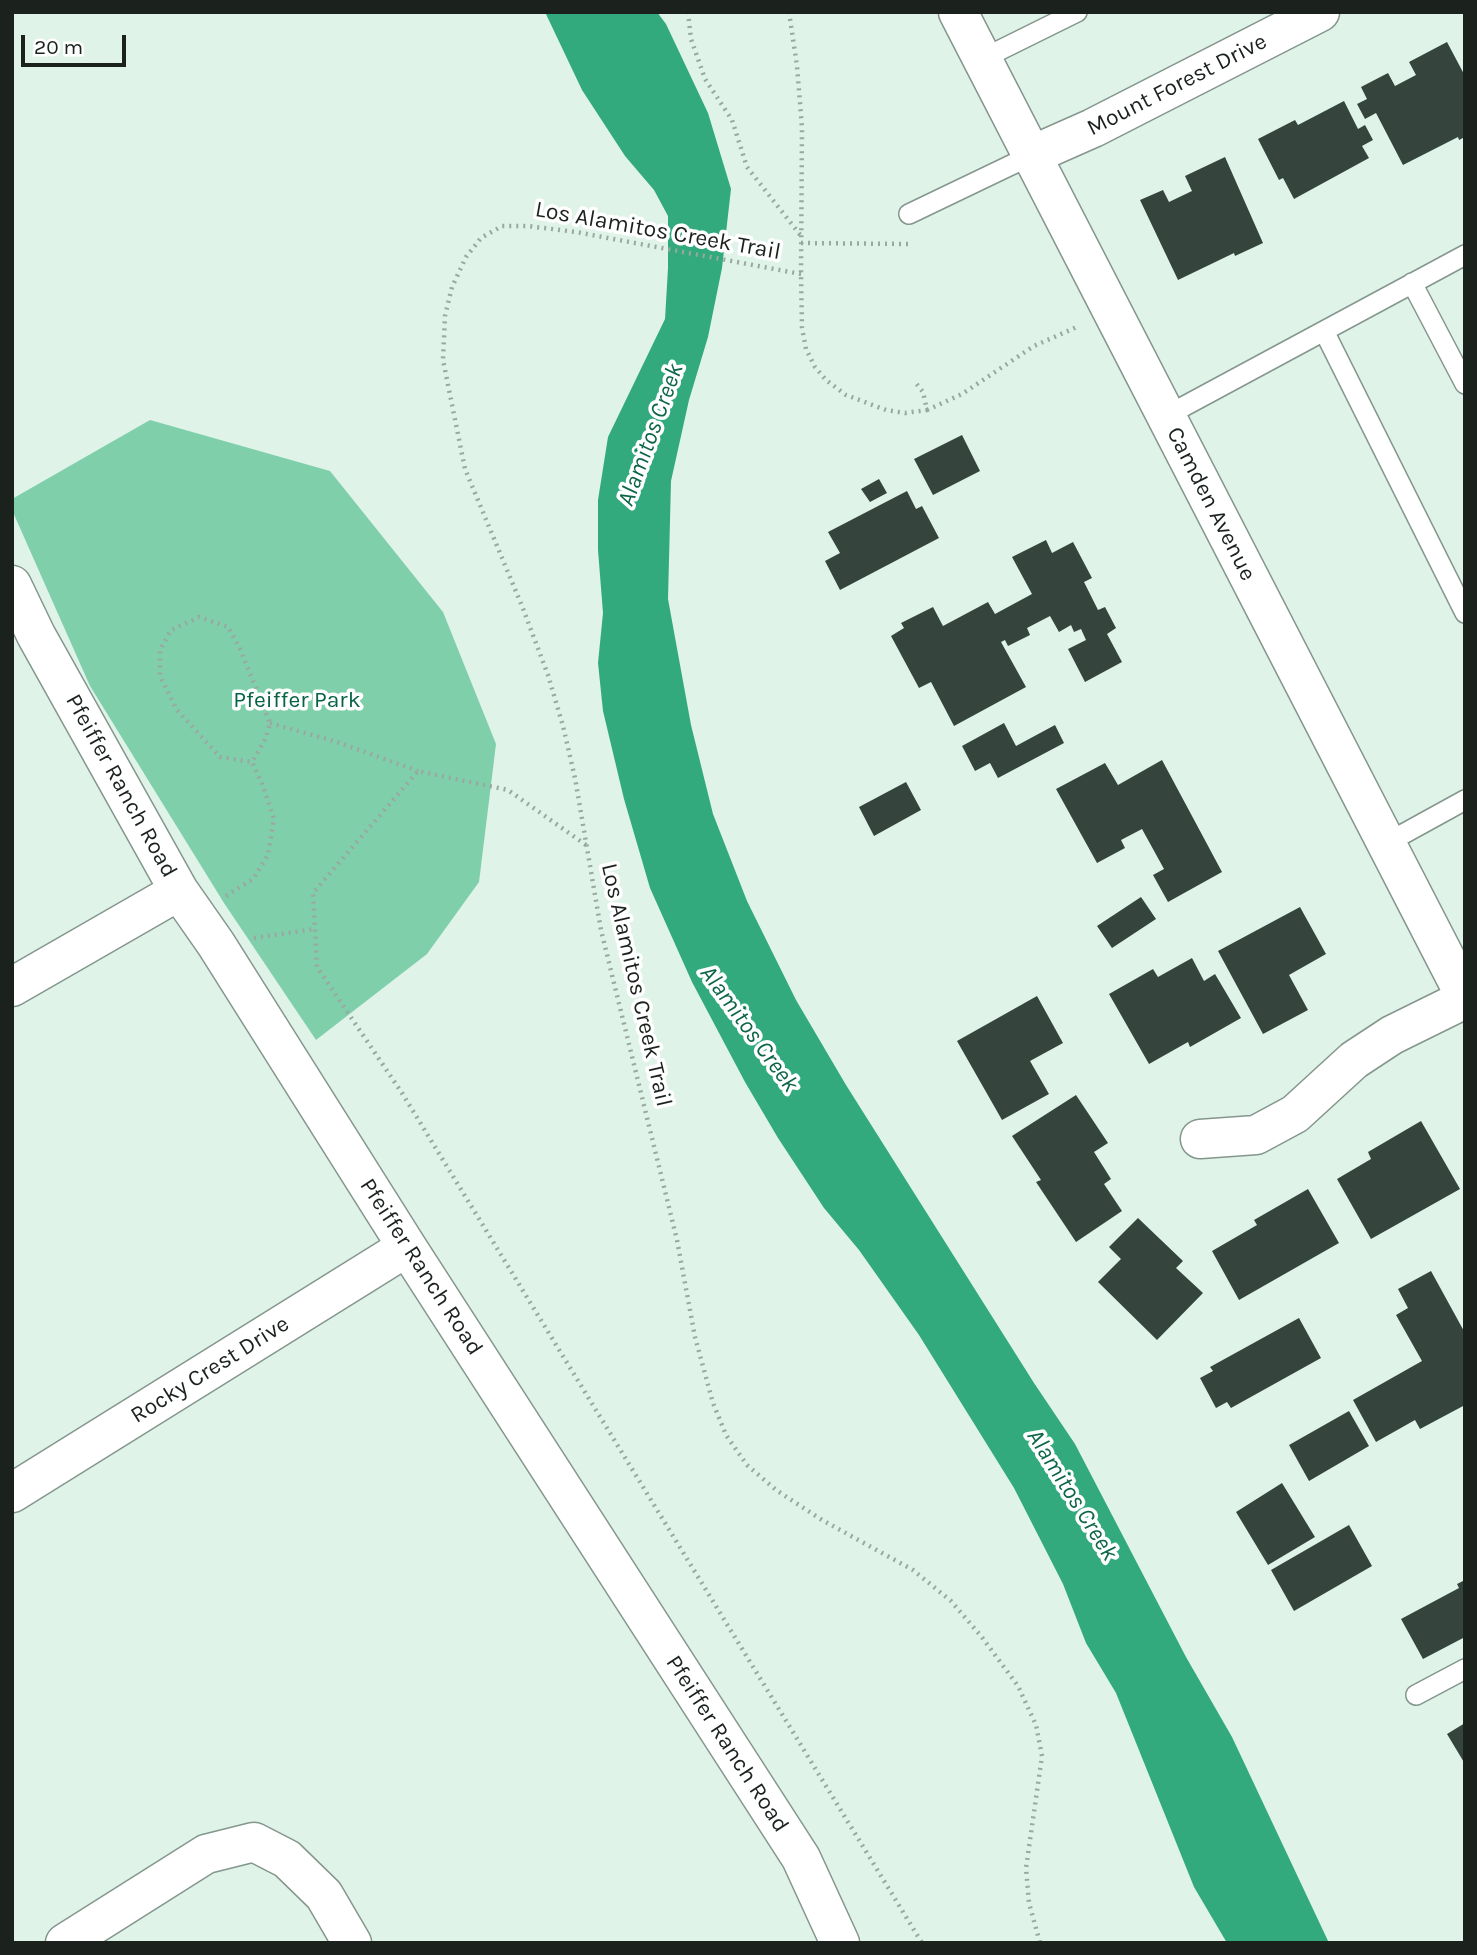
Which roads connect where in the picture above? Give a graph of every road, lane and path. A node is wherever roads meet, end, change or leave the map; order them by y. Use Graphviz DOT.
graph roads {
  1 [pos="688,12"];
  2 [pos="789,12"];
  3 [pos="958,12"];
  4 [pos="1077,12"];
  5 [pos="1320,12"];
  6 [pos="982,59"];
  7 [pos="1032,155"];
  8 [pos="909,215"];
  9 [pos="801,240"];
  10 [pos="910,244"];
  11 [pos="1465,255"];
  12 [pos="801,274"];
  13 [pos="1412,283"];
  14 [pos="1113,310"];
  15 [pos="1324,331"];
  16 [pos="915,382"];
  17 [pos="1465,384"];
  18 [pos="927,410"];
  19 [pos="1166,416"];
  20 [pos="12,585"];
  21 [pos="1465,613"];
  22 [pos="24,643"];
  23 [pos="270,723"];
  24 [pos="252,762"];
  25 [pos="418,771"];
  26 [pos="1465,800"];
  27 [pos="1385,844"];
  28 [pos="587,846"];
  29 [pos="196,916"];
  30 [pos="315,929"];
  31 [pos="12,987"];
  32 [pos="1465,998"];
  33 [pos="1200,1139"];
  34 [pos="407,1247"];
  35 [pos="12,1493"];
  36 [pos="1465,1669"];
  37 [pos="1416,1695"];
  38 [pos="65,1943"];
  39 [pos="352,1943"];
  40 [pos="840,1943"];
  41 [pos="922,1943"];
  42 [pos="1040,1943"];
  1 -- 9 [label="path"];
  2 -- 9 [label="path, Los Alamitos Creek Trail"];
  3 -- 6 [label="street, Camden Avenue"];
  4 -- 6 [label="lane"];
  5 -- 7 [label="street, Mount Forest Drive"];
  6 -- 7 [label="street, Camden Avenue"];
  7 -- 8 [label="lane"];
  7 -- 14 [label="street, Camden Avenue"];
  9 -- 10 [label="path"];
  9 -- 12 [label="path, Los Alamitos Creek Trail"];
  11 -- 13 [label="lane"];
  12 -- 18 [label="path, Los Alamitos Creek Trail"];
  12 -- 28 [label="path, Los Alamitos Creek Trail"];
  13 -- 15 [label="lane"];
  13 -- 17 [label="lane"];
  14 -- 18 [label="path"];
  14 -- 19 [label="street, Camden Avenue"];
  15 -- 19 [label="lane"];
  15 -- 21 [label="lane"];
  16 -- 18 [label="path"];
  19 -- 27 [label="street, Camden Avenue"];
  20 -- 22 [label="street, Pfeiffer Ranch Road"];
  22 -- 29 [label="street, Pfeiffer Ranch Road"];
  23 -- 24 [label="path"];
  23 -- 24 [label="path"];
  23 -- 25 [label="path"];
  24 -- 29 [label="path"];
  25 -- 28 [label="path"];
  25 -- 30 [label="path"];
  26 -- 27 [label="lane"];
  27 -- 32 [label="street, Camden Avenue"];
  28 -- 42 [label="path, Los Alamitos Creek Trail"];
  29 -- 30 [label="path"];
  29 -- 31 [label="street"];
  29 -- 34 [label="street, Pfeiffer Ranch Road"];
  30 -- 41 [label="path"];
  32 -- 33 [label="street"];
  34 -- 35 [label="street, Rocky Crest Drive"];
  34 -- 40 [label="street, Pfeiffer Ranch Road"];
  36 -- 37 [label="lane"];
  38 -- 39 [label="street"];
}
